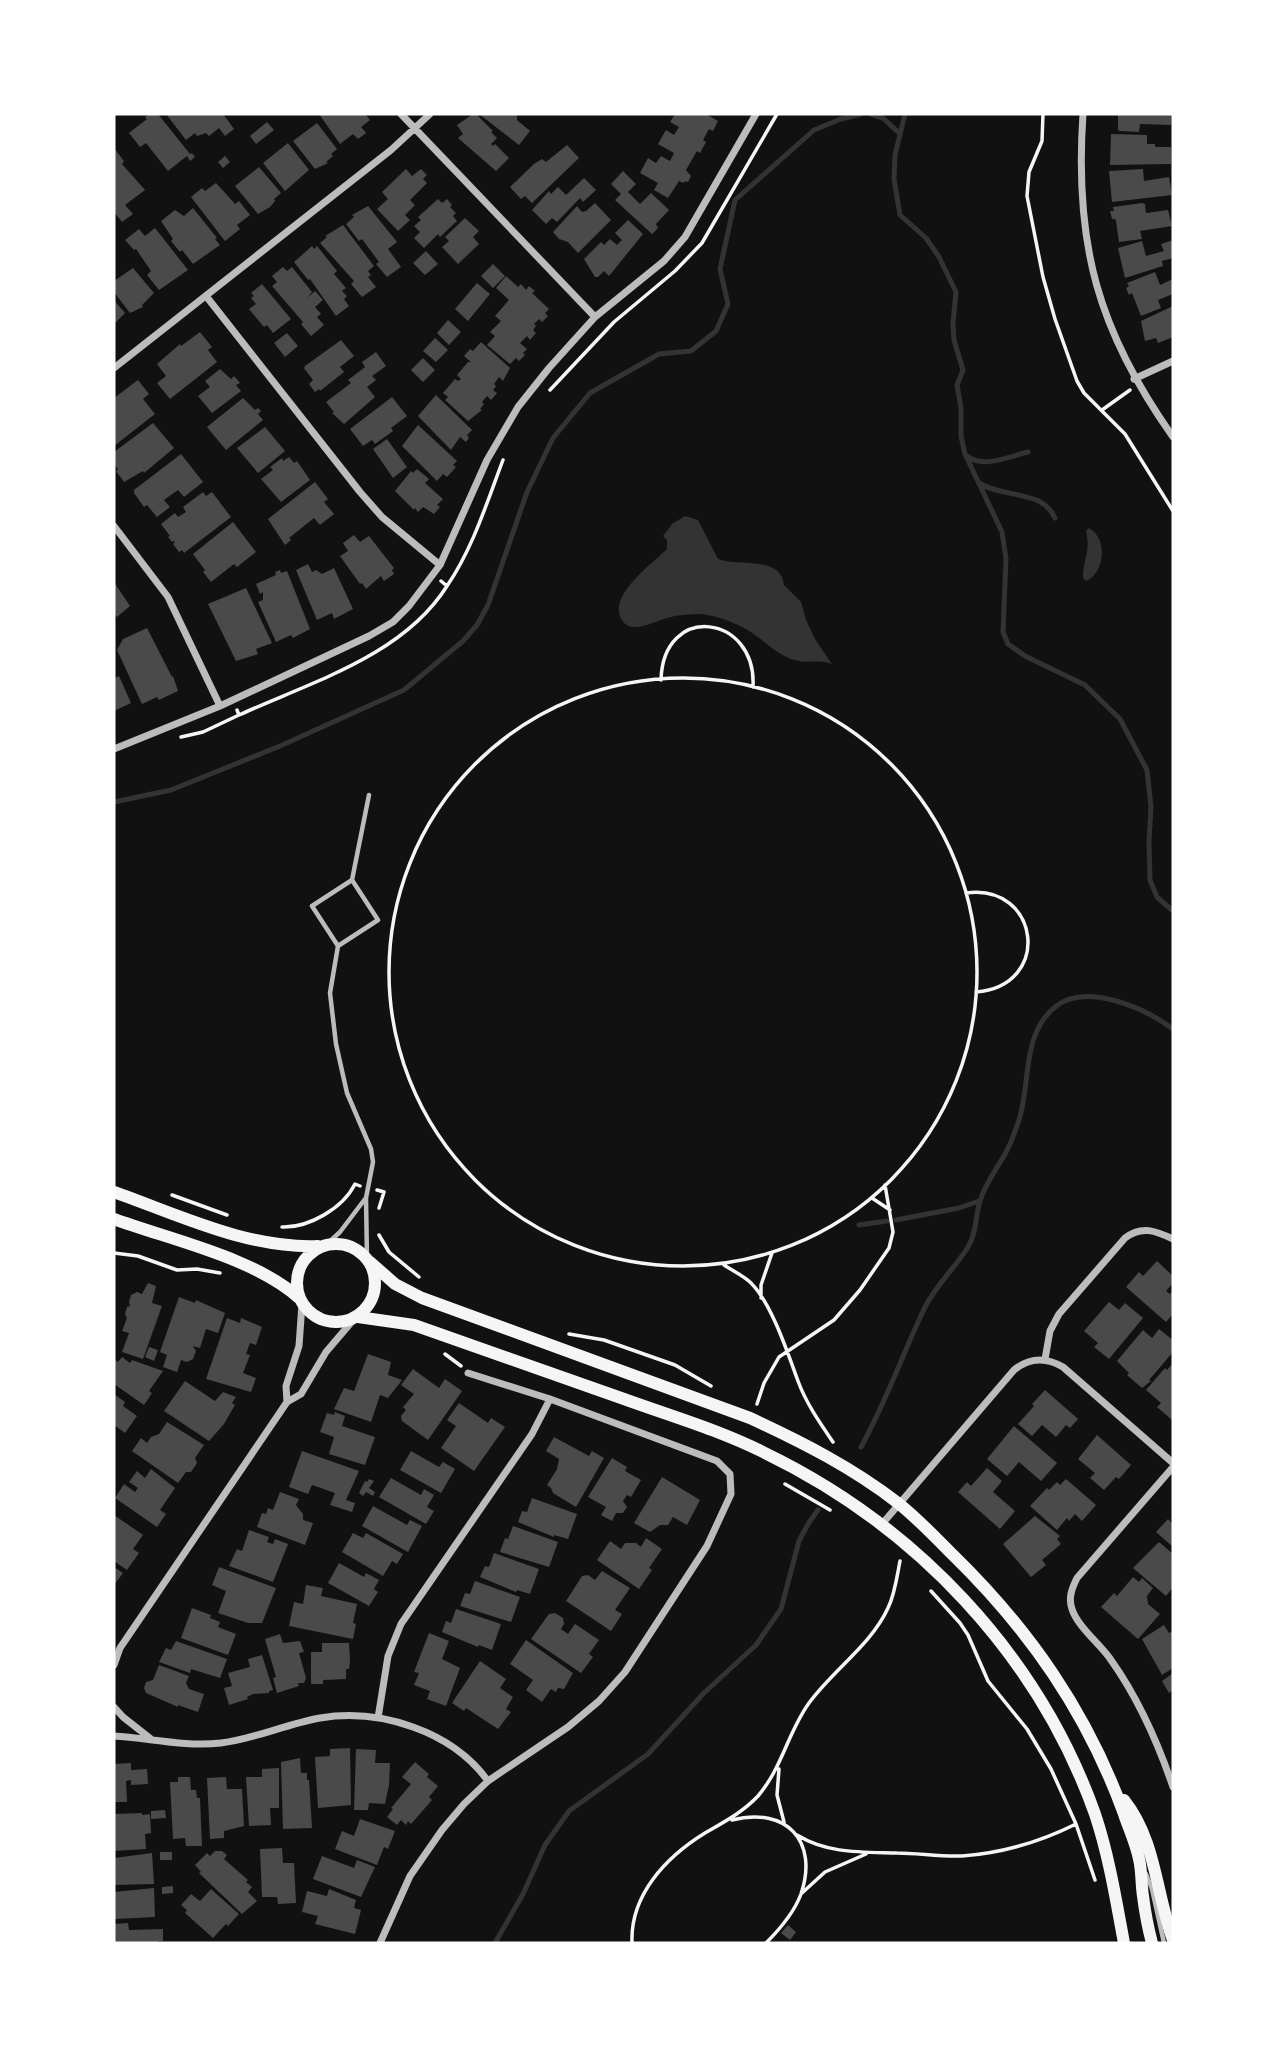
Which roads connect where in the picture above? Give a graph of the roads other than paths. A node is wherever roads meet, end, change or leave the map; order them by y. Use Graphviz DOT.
graph roads {
  1 [pos="401,114"];
  2 [pos="430,114"];
  3 [pos="756,114"];
  4 [pos="1083,114"];
  5 [pos="415,129"];
  6 [pos="206,296"];
  7 [pos="595,317"];
  8 [pos="1173,361"];
  9 [pos="114,368"];
  10 [pos="1134,379"];
  11 [pos="1173,437"];
  12 [pos="114,526"];
  13 [pos="440,565"];
  14 [pos="220,706"];
  15 [pos="114,749"];
  16 [pos="369,795"];
  17 [pos="352,880"];
  18 [pos="338,946"];
  19 [pos="114,1192"];
  20 [pos="366,1198"];
  21 [pos="114,1219"];
  22 [pos="1173,1239"];
  23 [pos="324,1246"];
  24 [pos="368,1261"];
  25 [pos="301,1301"];
  26 [pos="356,1317"];
  27 [pos="1045,1359"];
  28 [pos="468,1373"];
  29 [pos="550,1399"];
  30 [pos="286,1402"];
  31 [pos="1173,1465"];
  32 [pos="898,1503"];
  33 [pos="882,1524"];
  34 [pos="117,1648"];
  35 [pos="114,1665"];
  36 [pos="114,1707"];
  37 [pos="378,1718"];
  38 [pos="114,1736"];
  39 [pos="151,1739"];
  40 [pos="488,1781"];
  41 [pos="1173,1787"];
  42 [pos="1115,1788"];
  43 [pos="1140,1860"];
  44 [pos="1173,1940"];
  45 [pos="380,1943"];
  46 [pos="1124,1943"];
  47 [pos="1152,1943"];
  48 [pos="1164,1943"];
  1 -- 5 [label="street"];
  2 -- 5 [label="street"];
  3 -- 7 [label="street"];
  4 -- 10 [label="street"];
  5 -- 6 [label="street"];
  5 -- 7 [label="street"];
  6 -- 9 [label="street"];
  6 -- 13 [label="street"];
  7 -- 13 [label="street"];
  8 -- 10 [label="street"];
  10 -- 11 [label="street"];
  12 -- 14 [label="street"];
  13 -- 14 [label="street"];
  14 -- 15 [label="street"];
  16 -- 17 [label="lane"];
  17 -- 18 [label="lane"];
  17 -- 18 [label="lane"];
  18 -- 20 [label="lane"];
  19 -- 23 [label="main road"];
  20 -- 23 [label="lane"];
  20 -- 24 [label="lane"];
  21 -- 25 [label="main road"];
  22 -- 27 [label="street"];
  23 -- 24 [label="main road"];
  23 -- 25 [label="main road"];
  24 -- 26 [label="main road"];
  24 -- 32 [label="main road"];
  25 -- 26 [label="main road"];
  25 -- 30 [label="street"];
  26 -- 30 [label="street"];
  26 -- 33 [label="main road"];
  27 -- 31 [label="street"];
  27 -- 32 [label="street"];
  28 -- 29 [label="street"];
  29 -- 37 [label="street"];
  29 -- 40 [label="street"];
  30 -- 34 [label="street"];
  31 -- 41 [label="street"];
  32 -- 33 [label="street"];
  32 -- 42 [label="main road"];
  33 -- 46 [label="main road"];
  34 -- 35 [label="street"];
  36 -- 39 [label="street"];
  37 -- 39 [label="street"];
  37 -- 40 [label="street"];
  38 -- 39 [label="street"];
  40 -- 45 [label="street"];
  42 -- 43 [label="main road"];
  42 -- 44 [label="main road"];
  43 -- 47 [label="main road"];
  43 -- 48 [label="lane"];
}
